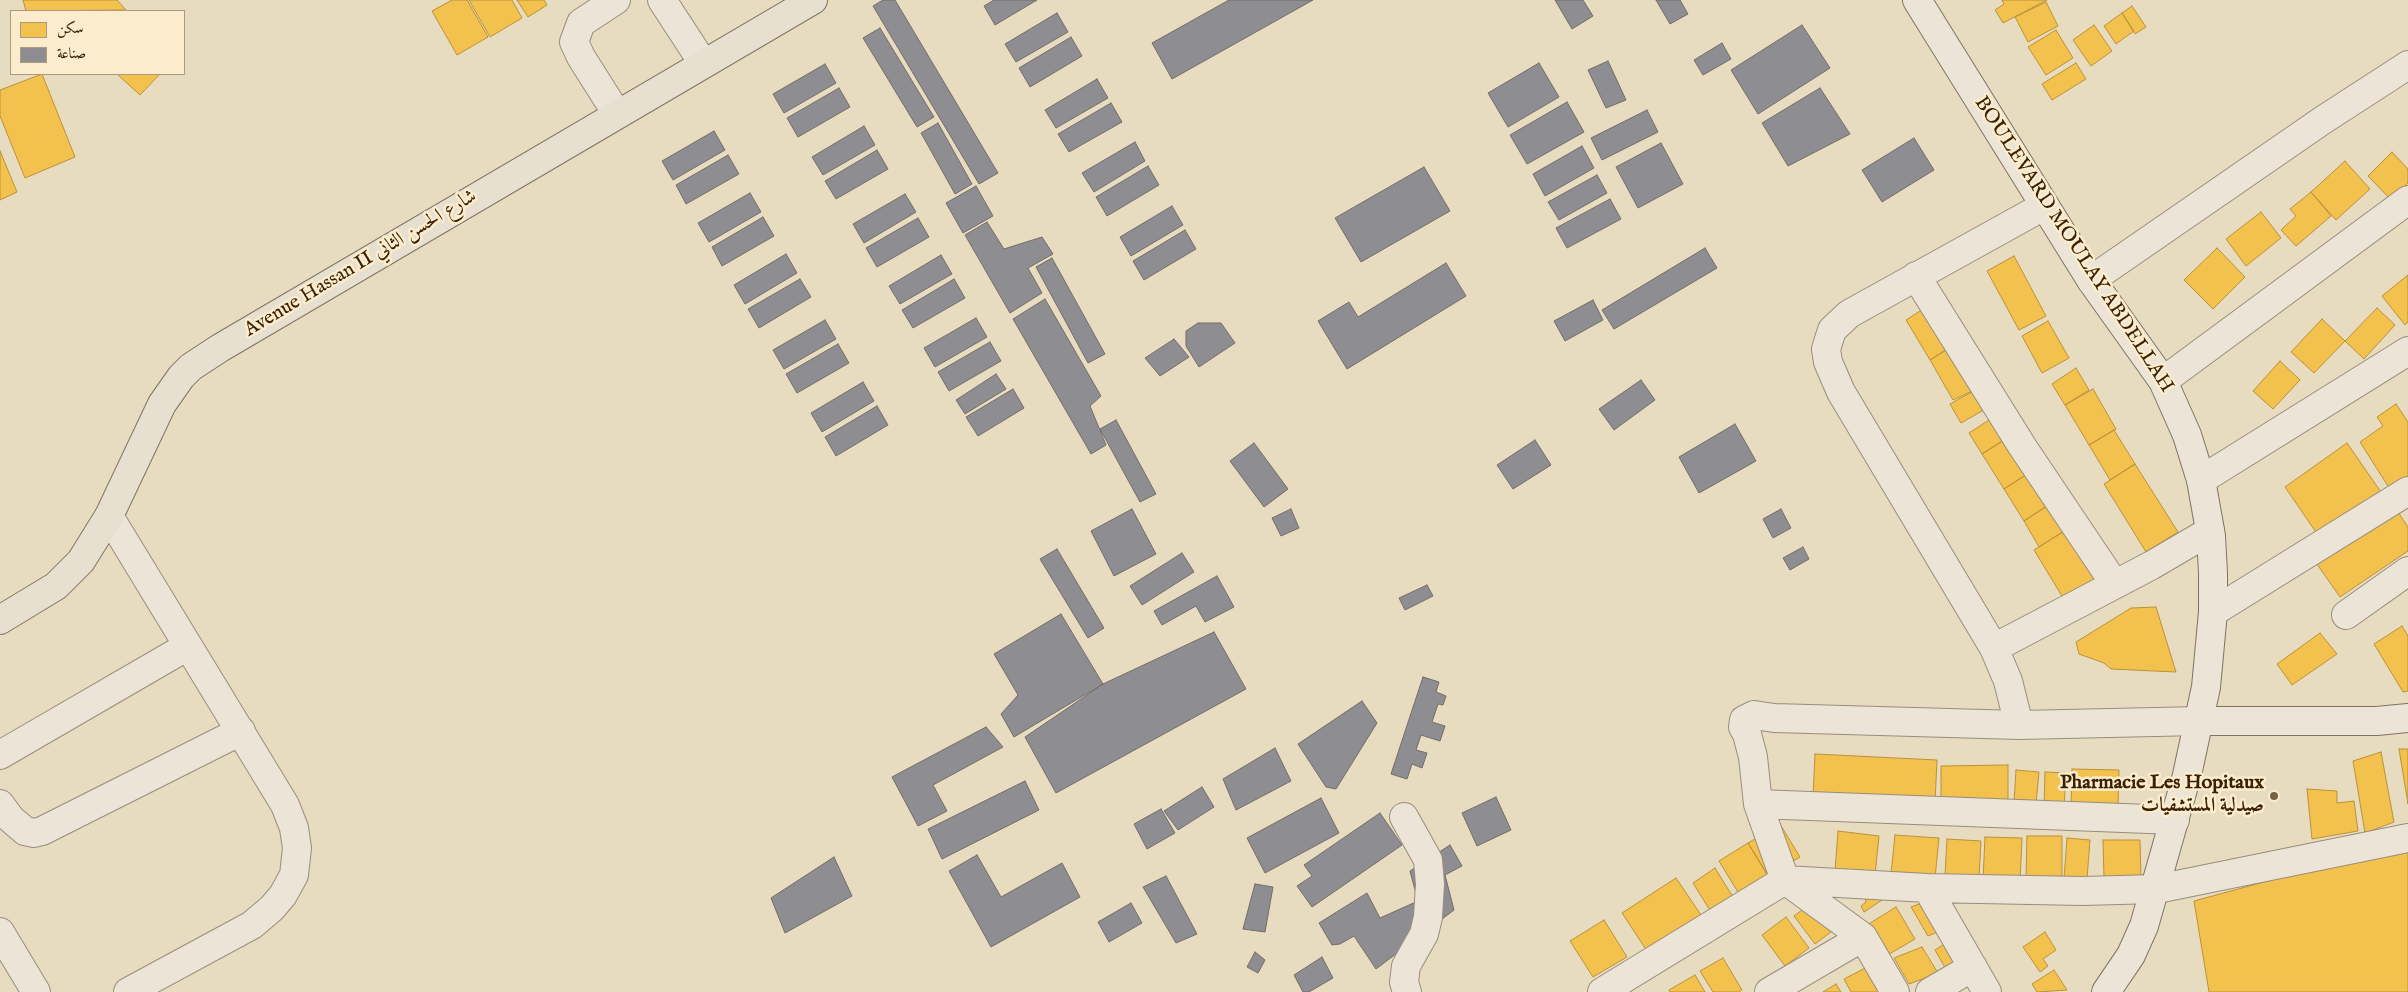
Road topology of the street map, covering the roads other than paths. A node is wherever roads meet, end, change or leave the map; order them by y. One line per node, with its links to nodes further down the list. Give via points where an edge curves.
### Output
1 (616, 0): 7 (street, via 581,22 574,42 580,57)
2 (662, 0): 5 (street)
3 (813, 0): 5 (main road, Avenue Hassan II شارع الحسن الثاني)
4 (1917, 0): 9 (street, BOULEVARD MOULAY ABDELLAH)
5 (703, 64): 7 (main road, Avenue Hassan II شارع الحسن الثاني)
6 (2408, 65): 11 (street)
7 (617, 114): 16 (main road, Avenue Hassan II شارع الحسن الثاني, via 191,367 162,404)
8 (2408, 200): 13 (street)
9 (2044, 206): 10 (street); 11 (street, BOULEVARD MOULAY ABDELLAH)
10 (1916, 276): 19 (street, via 2022,446); 24 (street, via 1840,321 1828,339 1828,362 1841,392)
11 (2091, 280): 13 (street, BOULEVARD MOULAY ABDELLAH)
12 (2408, 351): 14 (street)
13 (2163, 380): 14 (street, BOULEVARD MOULAY ABDELLAH, via 2187,435)
14 (2201, 480): 17 (street, BOULEVARD MOULAY ABDELLAH)
15 (2408, 491): 20 (street)
16 (109, 516): 22 (main road, Avenue Hassan II شارع الحسن الثاني, via 71,572 56,586); 23 (street)
17 (2210, 531): 19 (street); 20 (street, BOULEVARD MOULAY ABDELLAH)
18 (2408, 571): 21 (street)
19 (2114, 583): 24 (street)
20 (2213, 612): 26 (street, BOULEVARD MOULAY ABDELLAH)
21 (2346, 615)
22 (0, 620)
23 (188, 646): 28 (street); 29 (street)
24 (1994, 648): 27 (street, via 2008,681)
25 (2408, 718): 26 (street, via 2377,721)
26 (2200, 721): 27 (street); 33 (street, BOULEVARD MOULAY ABDELLAH)
27 (2020, 725): 31 (street, via 1754,715 1744,720 1743,726 1751,746)
28 (241, 731): 30 (street, via 42,831 25,831); 42 (street, via 286,806 297,848 294,875 283,896 252,925)
29 (0, 755)
30 (0, 804)
31 (1758, 804): 33 (street); 35 (street)
32 (1404, 817): 43 (street, via 1428,860 1430,884 1424,934 1406,966 1404,982)
33 (2175, 820): 37 (street, BOULEVARD MOULAY ABDELLAH)
34 (2408, 838): 37 (street)
35 (1785, 880): 36 (street); 39 (street); 44 (street)
36 (1927, 888): 37 (street, via 2082,891); 40 (street)
37 (2157, 888): 49 (street, BOULEVARD MOULAY ABDELLAH, via 2131,955)
38 (0, 932): 41 (street)
39 (1863, 937): 45 (street); 46 (street)
40 (1973, 967): 47 (street); 48 (street)
41 (36, 992)
42 (128, 992)
43 (1407, 992)
44 (1602, 992)
45 (1769, 992)
46 (1895, 992)
47 (1930, 992)
48 (1987, 992)
49 (2106, 992)

